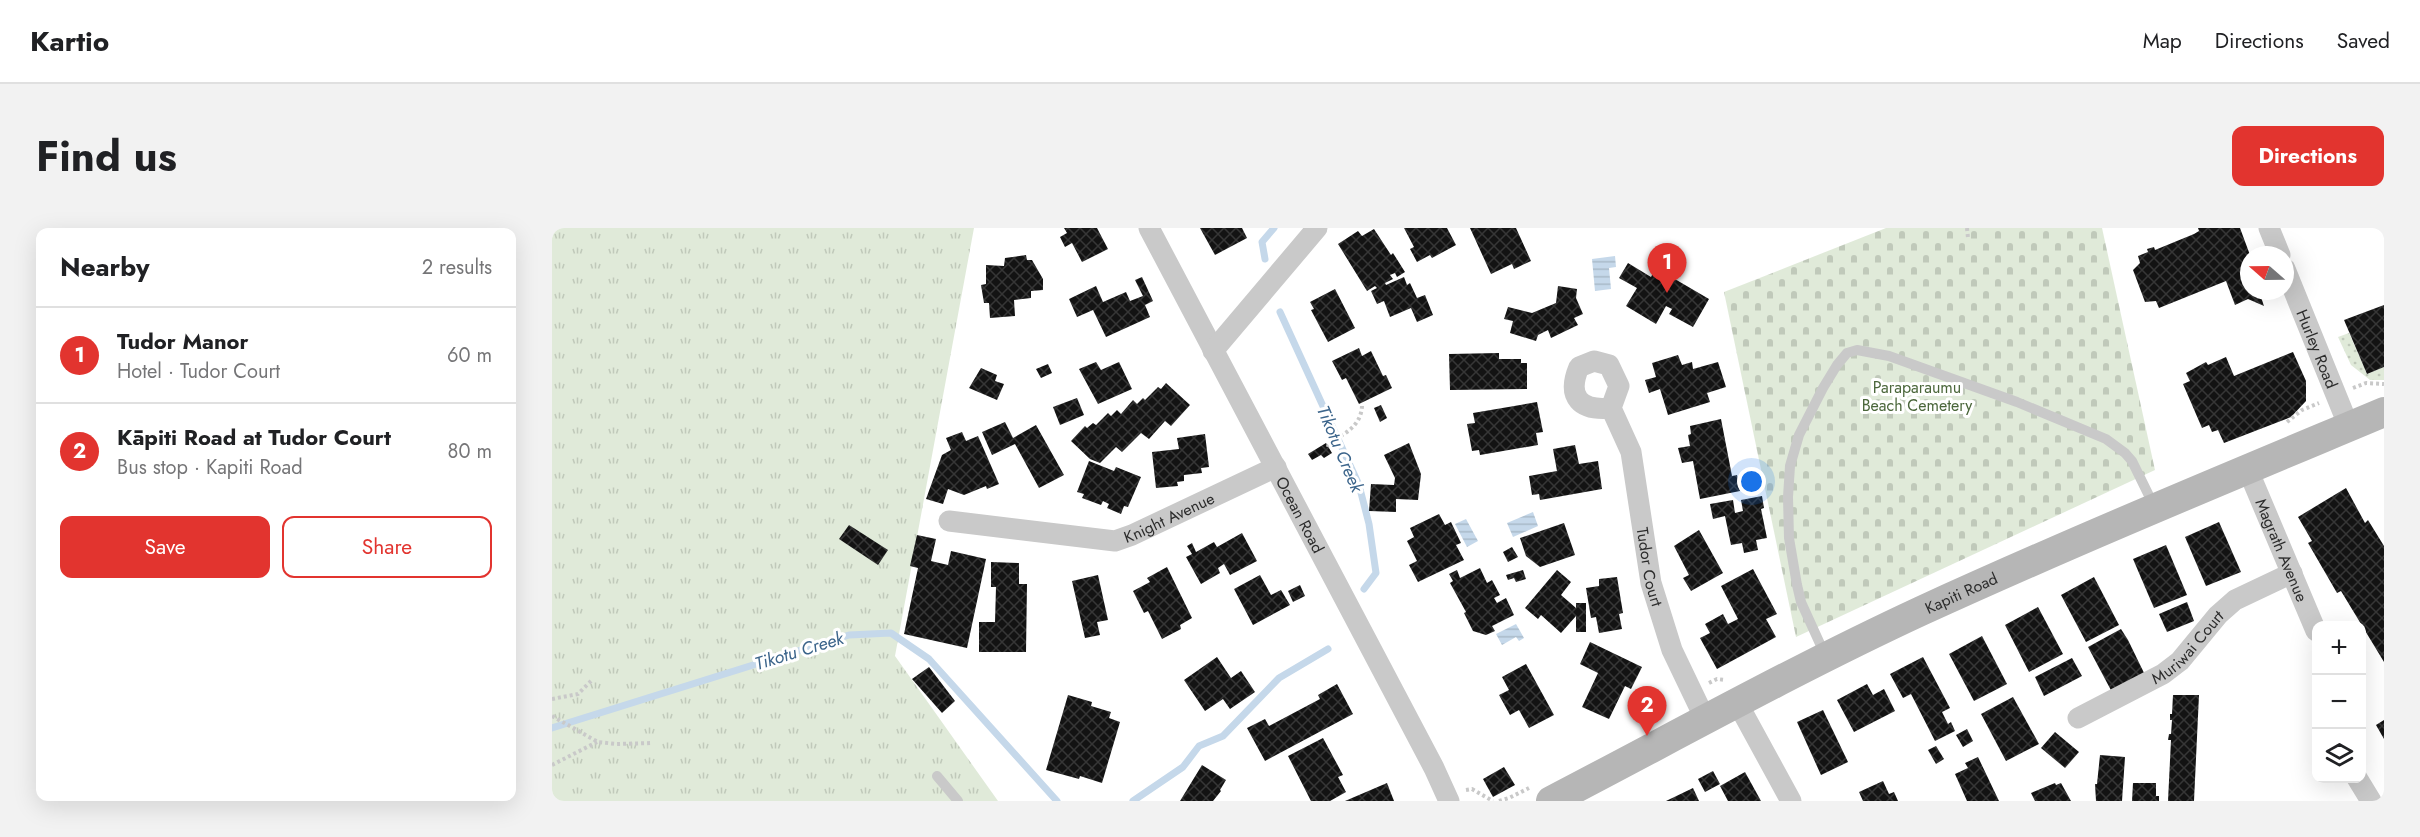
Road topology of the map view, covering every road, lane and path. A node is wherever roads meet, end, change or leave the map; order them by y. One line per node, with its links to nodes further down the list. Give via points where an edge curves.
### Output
1 (1149, 228): 8 (street, Ocean Road)
2 (1317, 228): 8 (street)
3 (1967, 228): 5 (path)
4 (2269, 228): 6 (street)
5 (1968, 238)
6 (2276, 246)
7 (2294, 291): 14 (street, Hurley Road)
8 (1214, 351): 16 (street, Ocean Road)
9 (2384, 384): 10 (path)
10 (2359, 386)
11 (1362, 406): 15 (path, via 1359,420)
12 (1611, 408): 28 (street, Tudor Court, via 1632,452 1651,583 1672,650)
13 (2384, 412): 14 (main road, Kapiti Road)
14 (2349, 427): 17 (main road, Kapiti Road)
15 (1329, 445)
16 (1276, 467): 19 (street, Knight Avenue, via 1115,540); 34 (street, Ocean Road, via 1434,768)
17 (2248, 470): 18 (main road, Kapiti Road); 20 (street, Magrath Avenue)
18 (2155, 508): 22 (main road, Kapiti Road); 22 (lane, via 2132,461 2106,439 1889,356 1857,350 1846,353 1799,435 1789,476 1789,538 1797,585)
19 (949, 521)
20 (2292, 573): 21 (street, Magrath Avenue); 27 (street, Muriwai Court, via 2235,600 2180,661 2163,674)
21 (2312, 621)
22 (1826, 658): 25 (main road, Kapiti Road)
23 (591, 681): 24 (path, via 578,694)
24 (552, 699)
25 (1738, 704): 28 (main road, Kapiti Road); 38 (street)
26 (552, 716): 29 (path)
27 (2078, 718)
28 (1706, 721): 37 (main road, Kapiti Road)
29 (598, 742): 30 (path); 31 (path)
30 (652, 743)
31 (552, 765)
32 (937, 776): 35 (lane)
33 (2360, 783): 39 (street)
34 (1457, 795): 36 (path, via 1472,789)
35 (958, 801)
36 (1493, 801)
37 (1551, 801)
38 (1791, 801)
39 (2371, 801)

